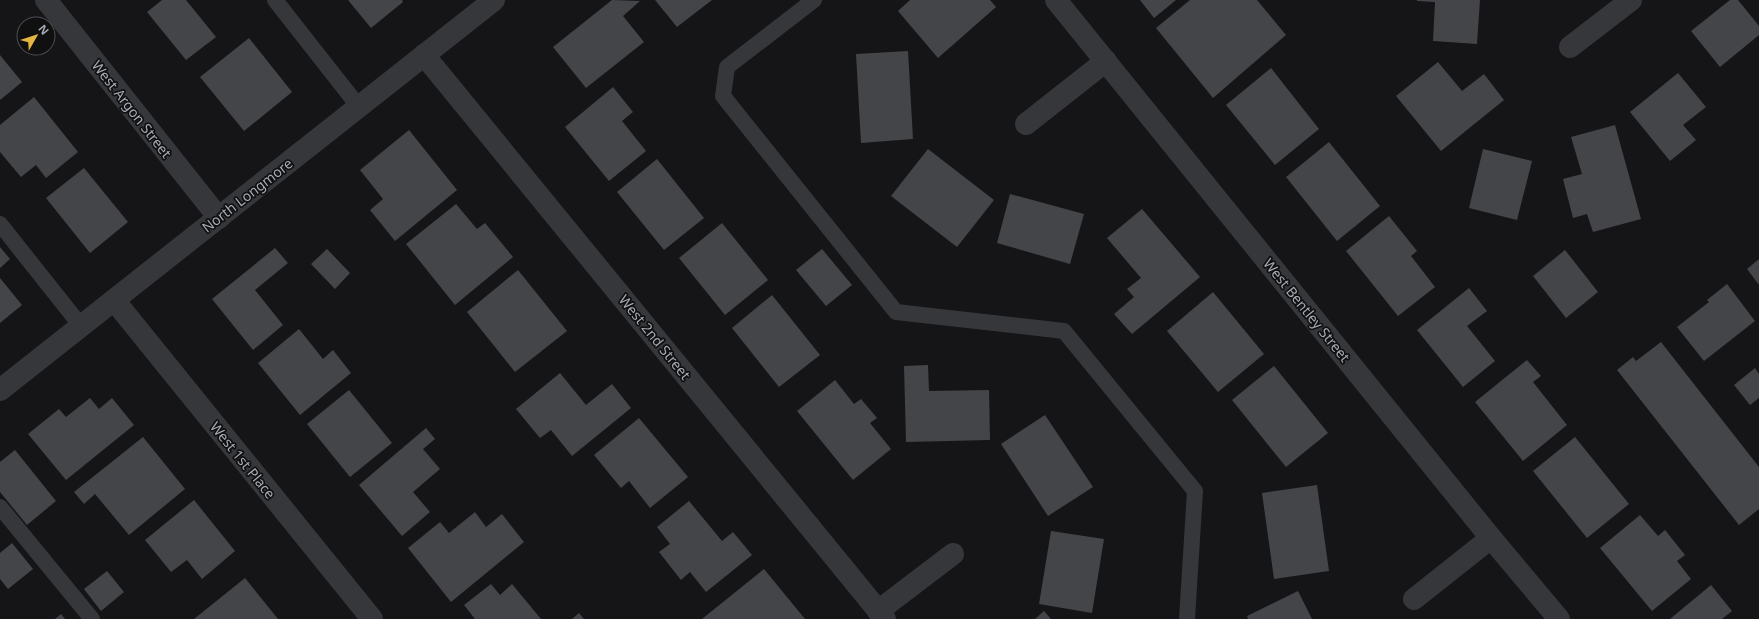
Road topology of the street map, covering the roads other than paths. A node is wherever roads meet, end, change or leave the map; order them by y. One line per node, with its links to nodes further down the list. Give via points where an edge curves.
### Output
1 (46, 0): 12 (street, West Argon Street)
2 (275, 0): 10 (lane)
3 (814, 0): 24 (lane, via 727,67 723,96 896,312 1064,331 1195,491)
4 (1056, 0): 9 (street, West Bentley Street)
5 (1631, 0): 7 (street)
6 (491, 1): 8 (street, North Longmore)
7 (1570, 47)
8 (424, 55): 10 (street, North Longmore); 21 (street, West 2nd Street)
9 (1106, 61): 11 (street); 18 (street, West Bentley Street)
10 (359, 107): 12 (street, North Longmore)
11 (1026, 124)
12 (219, 218): 14 (street, North Longmore)
13 (0, 224): 15 (lane)
14 (114, 300): 15 (street, North Longmore); 23 (street, West 1st Place)
15 (80, 326): 16 (street, North Longmore)
16 (0, 390)
17 (0, 507): 22 (lane)
18 (1492, 538): 20 (street); 25 (street, West Bentley Street)
19 (953, 554): 21 (street)
20 (1414, 599)
21 (882, 615)
22 (92, 619)
23 (372, 619)
24 (1187, 619)
25 (1559, 619)

